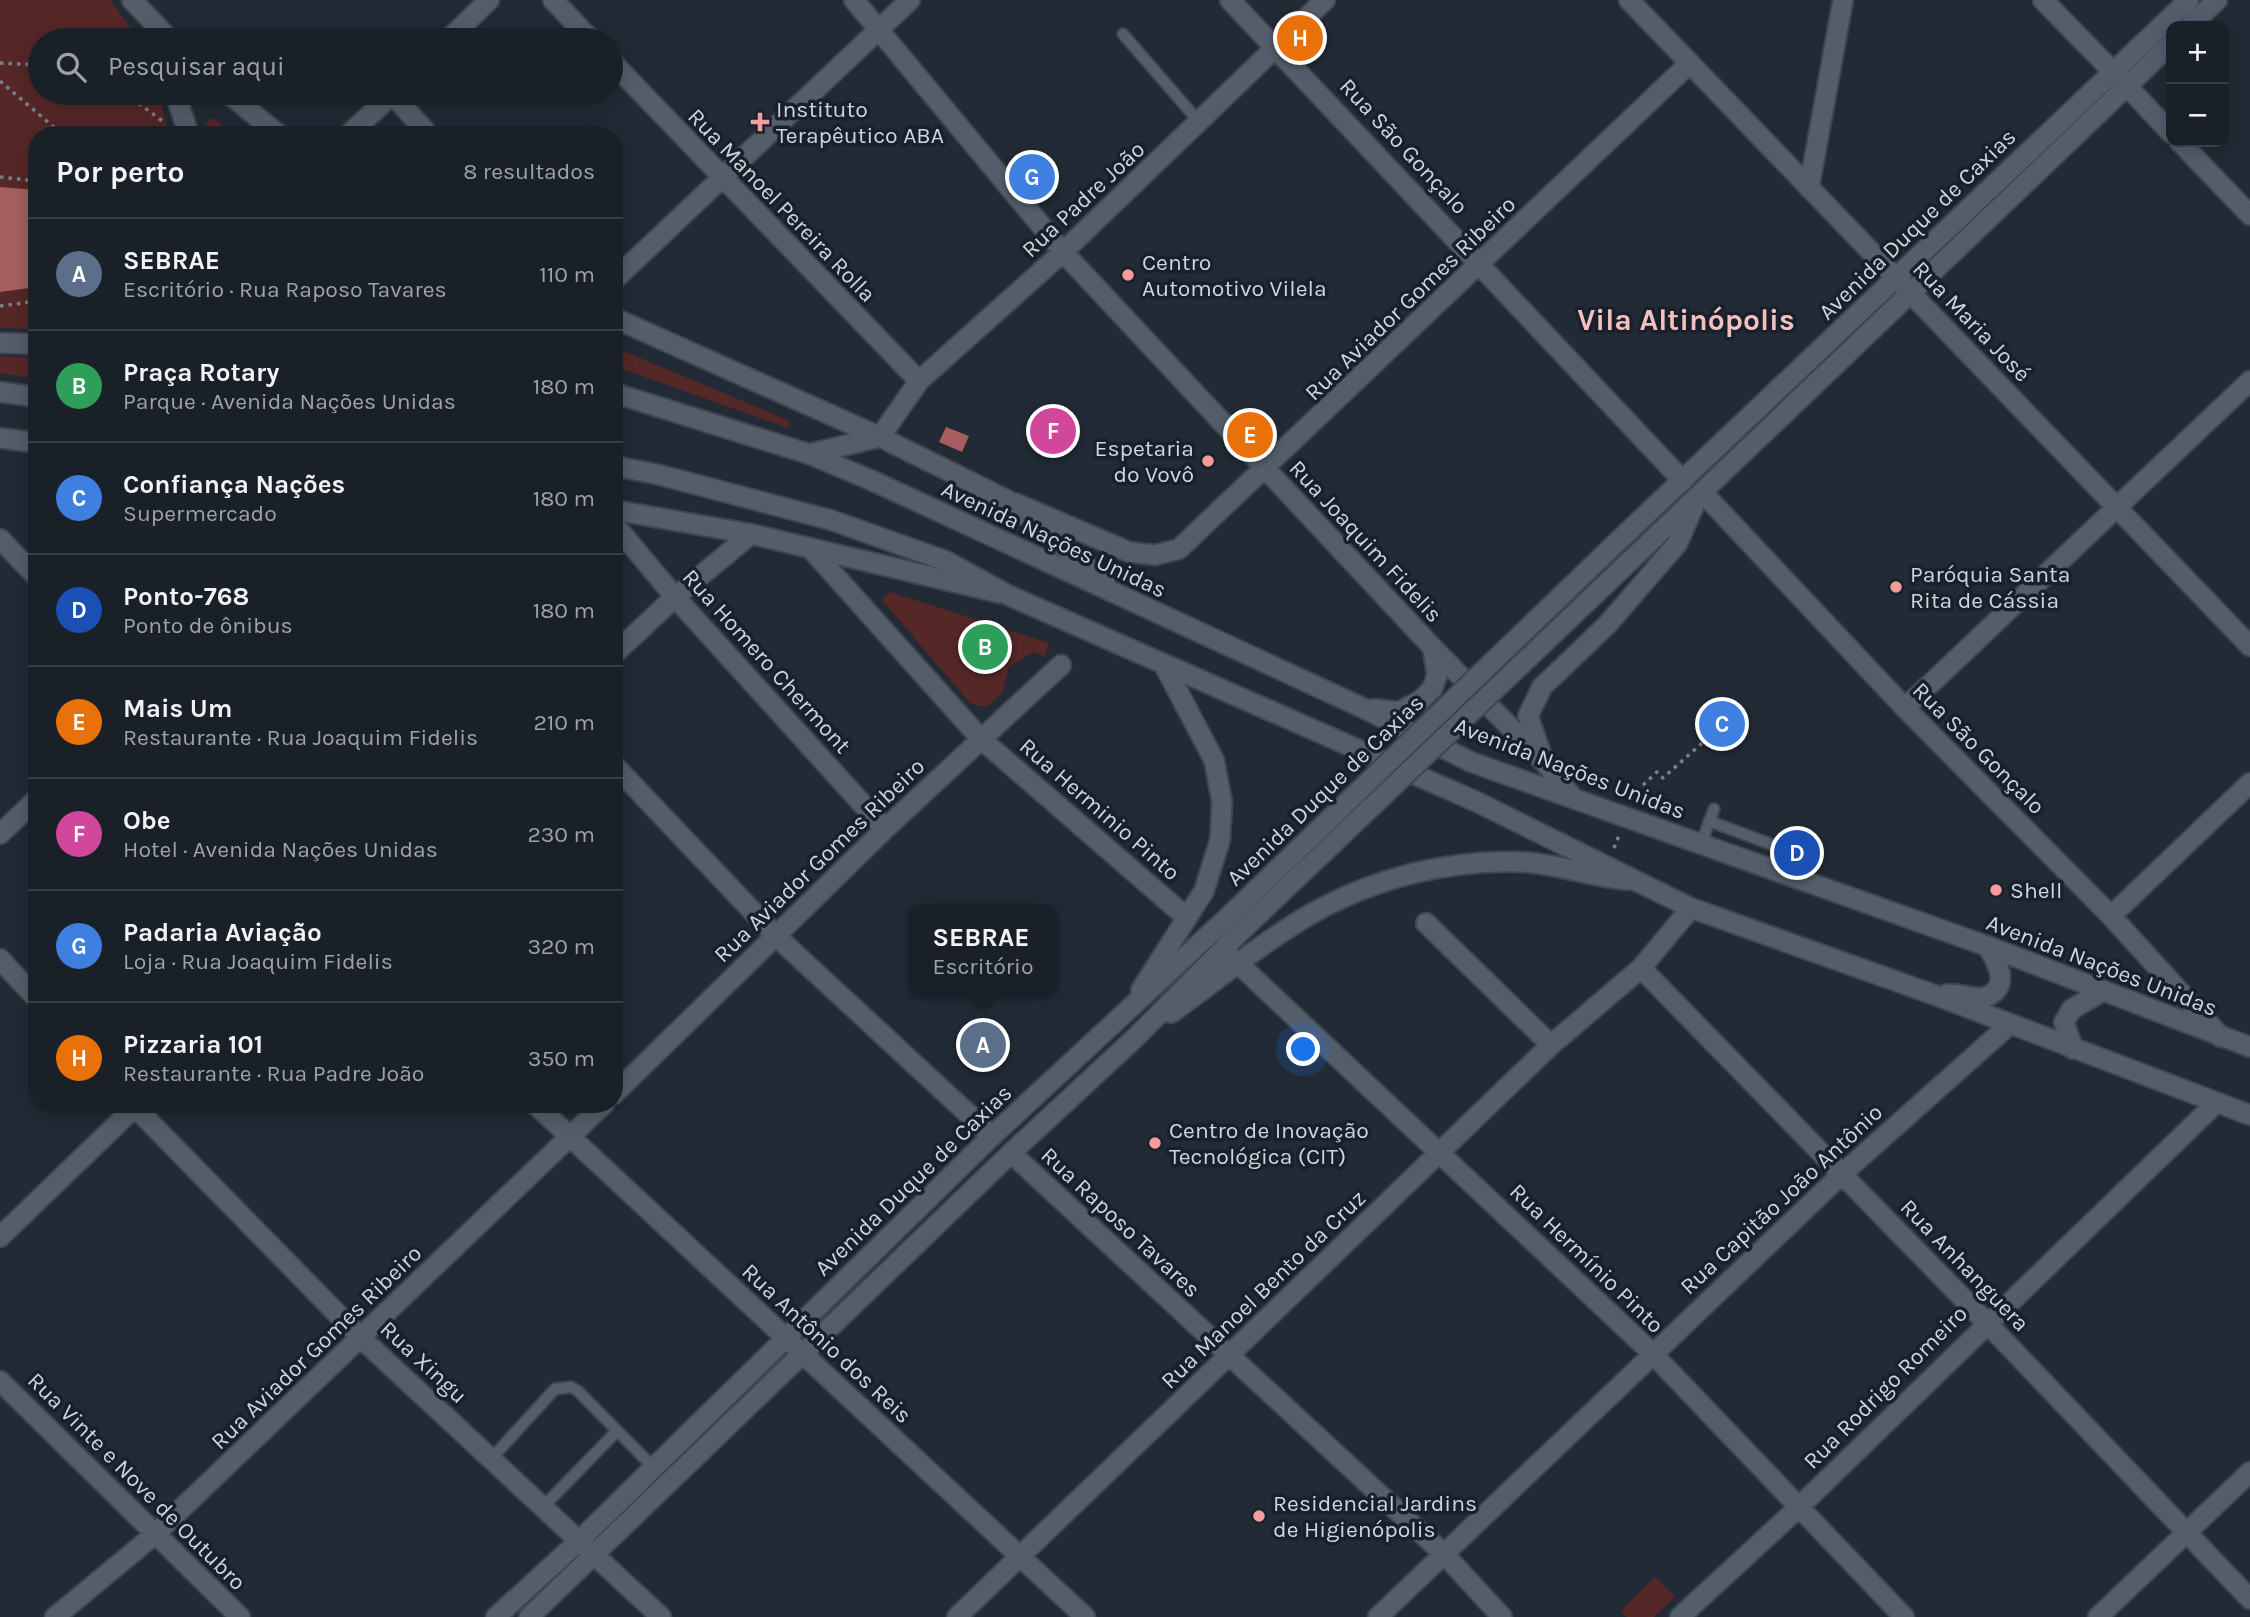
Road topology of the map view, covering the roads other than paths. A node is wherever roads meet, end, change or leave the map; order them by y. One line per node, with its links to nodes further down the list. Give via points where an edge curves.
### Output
1 (132, 0): 14 (street)
2 (489, 0): 15 (street)
3 (553, 0): 16 (street)
4 (854, 0): 17 (street, Rua Joaquim Fidelis)
5 (910, 0): 17 (street)
6 (1230, 0): 19 (street, Rua São Gonçalo)
7 (1325, 0): 19 (street, Rua Padre João)
8 (1629, 0): 21 (street, Rua Maria José)
9 (1843, 0): 37 (street)
10 (2043, 0): 22 (street)
11 (2189, 0): 22 (street, Avenida Duque de Caxias)
12 (2217, 0): 13 (street)
13 (2195, 21)
14 (152, 28)
15 (460, 28)
16 (580, 28)
17 (880, 29): 36 (street); 39 (street, Rua Joaquim Fidelis)
18 (1124, 34): 29 (lane)
19 (1277, 47): 29 (street, Rua Padre João); 40 (street, Rua São Gonçalo)
20 (2166, 49): 24 (street, Avenida Duque de Caxias)
21 (1690, 63): 37 (street, Rua Maria José); 40 (street, Rua Aviador Gomes Ribeiro)
22 (2113, 72): 24 (street); 42 (street, Avenida Duque de Caxias)
23 (623, 74): 36 (street, Rua Manoel Pereira Rolla)
24 (2127, 86): 34 (street); 43 (street, Avenida Duque de Caxias)
25 (179, 105): 30 (street)
26 (243, 105): 31 (street)
27 (381, 105): 32 (street)
28 (403, 105): 33 (street)
29 (1200, 123): 39 (street, Rua Padre João)
30 (186, 126)
31 (268, 126)
32 (358, 126)
33 (421, 126)
34 (2166, 128)
35 (2185, 147): 38 (street)
36 (720, 178): 41 (street); 48 (street, Rua Manoel Pereira Rolla)
37 (1809, 188): 42 (street, Rua Maria José)
38 (2250, 215)
39 (1063, 253): 48 (street, Rua Padre João); 57 (street, Rua Joaquim Fidelis)
40 (1482, 264): 57 (street, Rua Aviador Gomes Ribeiro); 58 (street, Rua São Gonçalo)
41 (623, 271)
42 (1896, 277): 43 (street, Rua Maria José); 58 (street, Avenida Duque de Caxias)
43 (1912, 294): 59 (street, Avenida Duque de Caxias); 61 (street, Rua Maria José)
44 (623, 322): 52 (street, Avenida Nações Unidas)
45 (0, 343): 46 (street)
46 (28, 344)
47 (2250, 381): 61 (street)
48 (919, 382): 52 (street, Rua Padre João)
49 (0, 393): 50 (street)
50 (28, 396)
51 (623, 396): 55 (street, Avenida Nações Unidas)
52 (880, 437): 55 (street); 60 (street, Avenida Nações Unidas)
53 (1, 440): 54 (street)
54 (28, 442)
55 (809, 453): 71 (street, Avenida Nações Unidas)
56 (623, 468): 69 (street, via 831,520 946,561)
57 (1266, 469): 67 (street, Rua Aviador Gomes Ribeiro, via 1179,550); 74 (street, Rua Joaquim Fidelis)
58 (1683, 481): 96 (street, Avenida Duque de Caxias, bridge)
59 (1700, 496): 78 (street, Rua São Gonçalo); 80 (street, via 1677,544 1607,625 1542,687 1528,716); 96 (street, Avenida Duque de Caxias, bridge)
60 (1007, 500): 67 (street, Avenida Nações Unidas, via 1129,552); 71 (street)
61 (2117, 509): 73 (street, Rua Maria José); 78 (street)
62 (623, 512): 63 (street)
63 (751, 534): 66 (street); 70 (street)
64 (623, 535): 70 (street, Rua Homero Chermont)
65 (0, 539): 68 (street)
66 (812, 550): 69 (street); 79 (street, Rua Herminio Pinto)
67 (1155, 555)
68 (28, 568)
69 (1010, 596): 76 (street)
70 (676, 597): 72 (street); 87 (street, Rua Homero Chermont)
71 (1125, 599): 77 (street, Avenida Nações Unidas)
72 (623, 646)
73 (2250, 646)
74 (1433, 648): 77 (street, via 1437,676 1420,702 1399,712); 80 (street, Rua Joaquim Fidelis)
75 (1061, 665): 79 (street, Rua Aviador Gomes Ribeiro)
76 (1164, 665): 91 (street, via 1477,802); 94 (street, via 1214,760 1222,802 1220,840 1204,891)
77 (1363, 708): 83 (street, Avenida Nações Unidas, via 1471,762)
78 (1905, 708): 93 (street, Rua São Gonçalo)
79 (981, 739): 87 (street, Rua Aviador Gomes Ribeiro); 94 (street, Rua Herminio Pinto)
80 (1544, 762): 83 (street, Rua Joaquim Fidelis)
81 (623, 775): 97 (street)
82 (2250, 783): 93 (street)
83 (1576, 801): 89 (street, Avenida Nações Unidas)
84 (28, 808): 88 (street)
85 (1714, 809): 86 (lane)
86 (1709, 821): 89 (lane); 90 (lane)
87 (885, 829): 97 (street, Rua Aviador Gomes Ribeiro)
88 (0, 834)
89 (1701, 844): 98 (street, Avenida Nações Unidas)
90 (1805, 857)
91 (1636, 880): 92 (street); 101 (street, via 1522,862 1467,864 1415,873 1362,890 1311,914)
92 (1691, 908): 102 (street, Rua Manoel Bento da Cruz); 105 (street)
93 (2111, 916): 109 (street, Rua São Gonçalo)
94 (1186, 917): 106 (street)
95 (1426, 923): 110 (street)
96 (1232, 926): 99 (street, Avenida Duque de Caxias); 106 (street, Avenida Duque de Caxias)
97 (775, 936): 113 (street, Rua Aviador Gomes Ribeiro); 120 (street)
98 (1987, 946): 104 (street, Avenida Nações Unidas); 105 (street, via 1998,962 2001,977 1996,990 1983,998)
99 (1222, 948): 101 (street, Rua Hermínio Pinto); 108 (street, Avenida Duque de Caxias)
100 (0, 959): 103 (street)
101 (1240, 965): 108 (street); 122 (street, Rua Hermínio Pinto)
102 (1641, 968): 110 (street, Rua Manoel Bento da Cruz); 124 (street, Rua Anhanguera)
103 (28, 989)
104 (2103, 991): 109 (street, Avenida Nações Unidas); 112 (street, via 2072,1009 2064,1022)
105 (1932, 994): 107 (street)
106 (1128, 1011): 120 (street, Avenida Duque de Caxias)
107 (2009, 1025): 112 (street); 124 (street, Rua Capitão João Antônio)
108 (1136, 1037): 123 (street, Avenida Duque de Caxias)
109 (2221, 1037): 111 (street, Avenida Nações Unidas)
110 (1551, 1045): 122 (street, Rua Manoel Bento da Cruz)
111 (2250, 1047)
112 (2073, 1049): 114 (street)
113 (623, 1085)
114 (2214, 1104): 119 (street); 126 (street, Rua Rodrigo Romeiro)
115 (127, 1113): 125 (street)
116 (143, 1113): 128 (street, Rua Xingu)
117 (544, 1113): 121 (street, Rua Antônio dos Reis)
118 (595, 1113): 121 (street, Rua Aviador Gomes Ribeiro)
119 (2250, 1115)
120 (992, 1136): 127 (street, Avenida Duque de Caxias)
121 (569, 1139): 127 (street, Rua Antônio dos Reis); 128 (street, Rua Aviador Gomes Ribeiro)
122 (1441, 1152): 130 (street, Rua Hermínio Pinto); 131 (street, Rua Manoel Bento da Cruz)
123 (1011, 1153): 129 (street, Avenida Duque de Caxias); 131 (street, Rua Raposo Tavares)
124 (1842, 1174): 126 (street, Rua Anhanguera); 130 (street, Rua Capitão João Antônio)
125 (0, 1237)
126 (1986, 1322): 138 (street, Rua Rodrigo Romeiro); 139 (street, Rua Anhanguera)
127 (785, 1337): 129 (street, Rua Antônio dos Reis); 135 (street, Avenida Duque de Caxias)
128 (361, 1338): 134 (street, Rua Xingu); 140 (street, Rua Aviador Gomes Ribeiro)
129 (801, 1353): 143 (street, Avenida Duque de Caxias); 144 (street, Rua Antônio dos Reis)
130 (1652, 1353): 138 (street, Rua Hermínio Pinto); 142 (street, Rua Capitão João Antônio)
131 (1229, 1355): 142 (street, Rua Raposo Tavares); 144 (street, Rua Manoel Bento da Cruz)
132 (0, 1381): 140 (street, Rua Vinte e Nove de Outubro)
133 (616, 1432): 134 (lane, via 579,1391 565,1386 555,1389); 135 (lane); 137 (lane)
134 (491, 1459): 137 (street, Rua Xingu)
135 (653, 1467): 141 (street, Avenida Duque de Caxias)
136 (2250, 1472): 139 (street)
137 (543, 1507): 141 (street, Rua Xingu)
138 (1798, 1508): 155 (street, Rua Rodrigo Romeiro); 156 (street, Rua Hermínio Pinto)
139 (2186, 1533): 145 (street, Rua Anhanguera); 157 (street)
140 (154, 1535): 146 (street, Rua Aviador Gomes Ribeiro); 147 (street, Rua Vinte e Nove de Outubro)
141 (579, 1541): 143 (street, Rua Xingu); 148 (street, Avenida Duque de Caxias)
142 (1444, 1554): 153 (street, Rua Capitão João Antônio); 154 (street, Rua Raposo Tavares)
143 (595, 1556): 149 (street, Avenida Duque de Caxias); 150 (street, Rua Xingu)
144 (1021, 1556): 151 (street, Rua Manoel Bento da Cruz); 152 (street, Rua Antônio dos Reis)
145 (2250, 1599)
146 (55, 1617)
147 (240, 1617)
148 (496, 1617)
149 (529, 1617)
150 (661, 1617)
151 (957, 1617)
152 (1085, 1617)
153 (1378, 1617)
154 (1502, 1617)
155 (1680, 1617)
156 (1904, 1617)
157 (2098, 1617)

